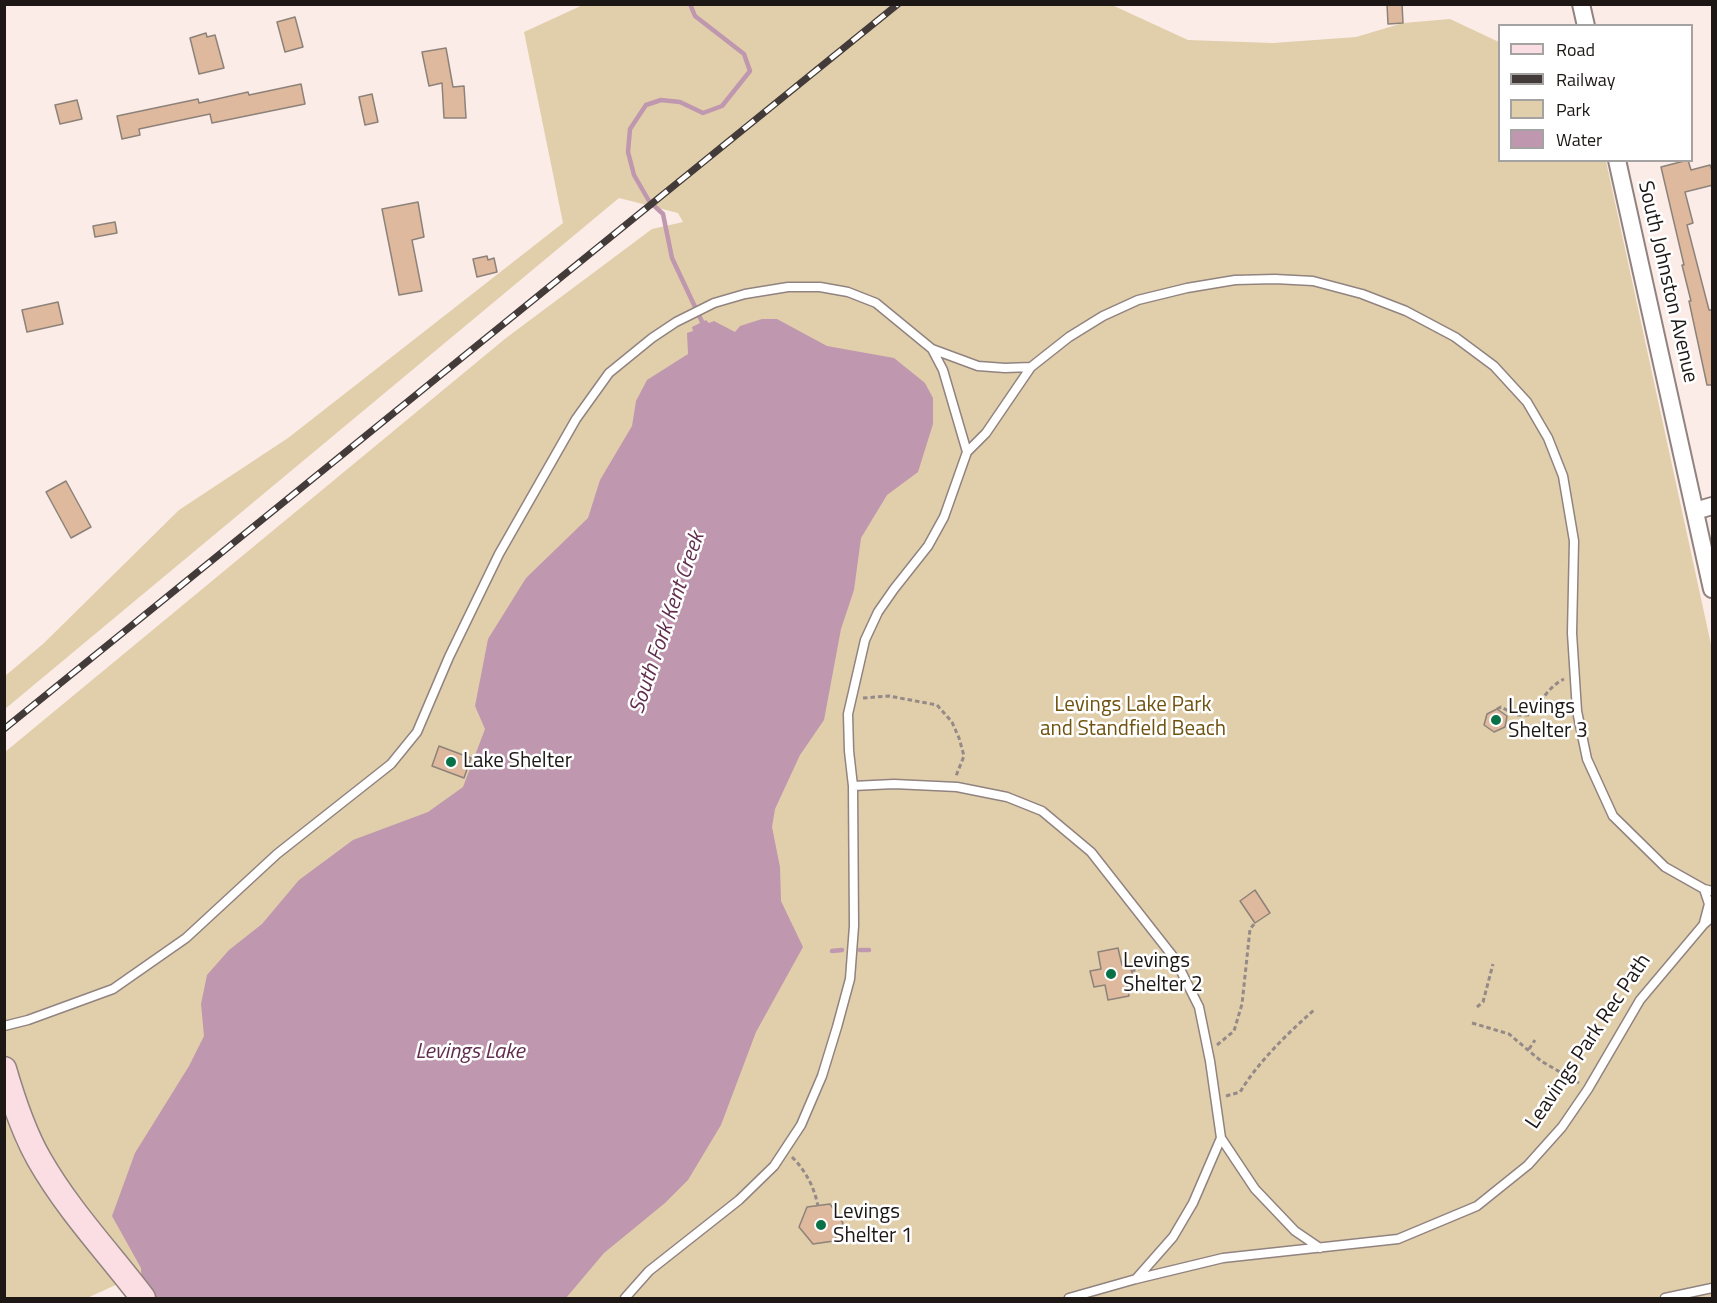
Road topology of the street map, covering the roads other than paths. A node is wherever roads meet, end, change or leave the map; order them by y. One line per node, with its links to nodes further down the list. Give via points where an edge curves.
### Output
1 (1581, 4): 2 (street)
2 (1586, 24)
3 (1617, 162): 8 (street, South Johnston Avenue)
4 (932, 349): 5 (lane, via 978,366); 6 (lane, via 943,370); 14 (lane, via 876,303 849,292 820,287 788,287 714,303 652,338 609,373 576,419 500,554 448,657 417,732 391,764 277,854 186,938 113,988)
5 (1030, 368): 6 (lane, via 986,433); 11 (lane, via 1069,337 1138,300 1236,280 1275,279 1313,281 1406,311 1455,338 1494,366 1527,402 1548,438 1563,476 1574,541 1572,633 1577,711 1587,759 1613,816 1665,867)
6 (967, 452): 10 (lane, via 944,518 878,612 865,640 849,714)
7 (1713, 506): 8 (street)
8 (1695, 511): 9 (street, South Johnston Avenue)
9 (1713, 589)
10 (853, 786): 16 (lane, via 957,787 1007,797 1042,811 1091,852 1175,959 1199,1007); 21 (lane, via 854,926 850,979 822,1076 801,1125 774,1166 739,1200 649,1271)
11 (1708, 890): 13 (lane)
12 (1713, 917): 13 (lane)
13 (1704, 924): 17 (lane, via 1640,1000 1588,1089 1562,1127 1528,1165 1477,1206 1398,1239)
14 (4, 1026)
15 (4, 1069): 20 (street, via 15,1108 38,1158 70,1207)
16 (1221, 1138): 17 (lane, via 1255,1190 1295,1231); 18 (lane, via 1178,1229)
17 (1321, 1248): 18 (lane, via 1223,1258)
18 (1136, 1279): 22 (lane)
19 (1713, 1288): 23 (lane)
20 (139, 1293)
21 (625, 1299)
22 (1069, 1299)
23 (1665, 1299)

